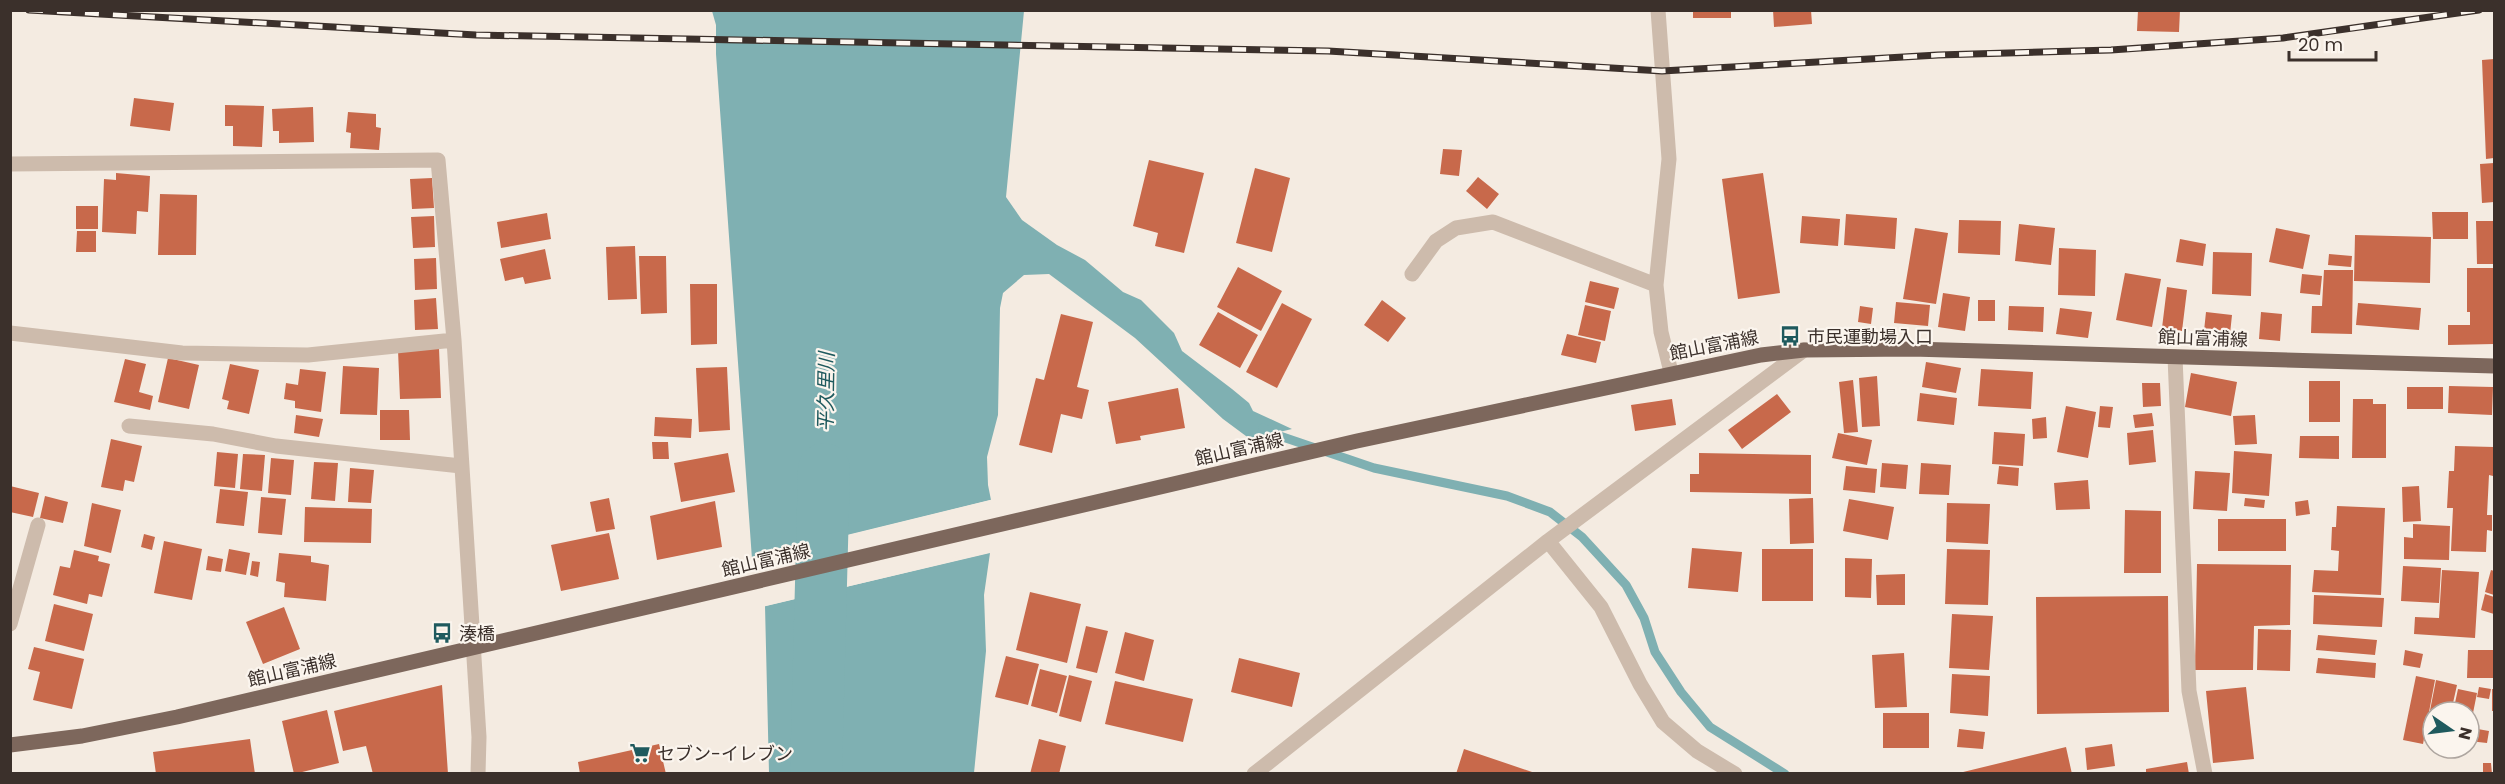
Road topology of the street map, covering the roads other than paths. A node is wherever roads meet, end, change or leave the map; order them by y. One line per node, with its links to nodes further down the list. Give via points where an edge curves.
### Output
1 (1658, 10): 4 (street, via 1669,159)
2 (10, 164): 6 (street, via 438,160)
3 (1412, 274): 4 (street, via 1436,241 1456,228 1493,222)
4 (1656, 285): 10 (street, via 1661,332)
5 (10, 333): 6 (street, via 182,352 308,355)
6 (454, 340): 12 (street)
7 (1804, 350): 8 (main road, 館山富浦線, via 1912,349); 10 (main road, 館山富浦線); 14 (street)
8 (2175, 357): 9 (main road, 館山富浦線); 22 (street, via 2189,691)
9 (2494, 366)
10 (1671, 372): 17 (main road, 館山富浦線, via 1357,441)
11 (129, 426): 12 (street)
12 (461, 466): 17 (street)
13 (38, 525): 15 (street)
14 (1548, 541): 20 (street); 21 (street, via 1601,607 1664,722 1697,751)
15 (14, 602): 16 (street)
16 (10, 624)
17 (472, 649): 18 (main road, 館山富浦線, via 177,717 82,736); 19 (street)
18 (10, 745)
19 (478, 774)
20 (1254, 774)
21 (1735, 774)
22 (2205, 774)

